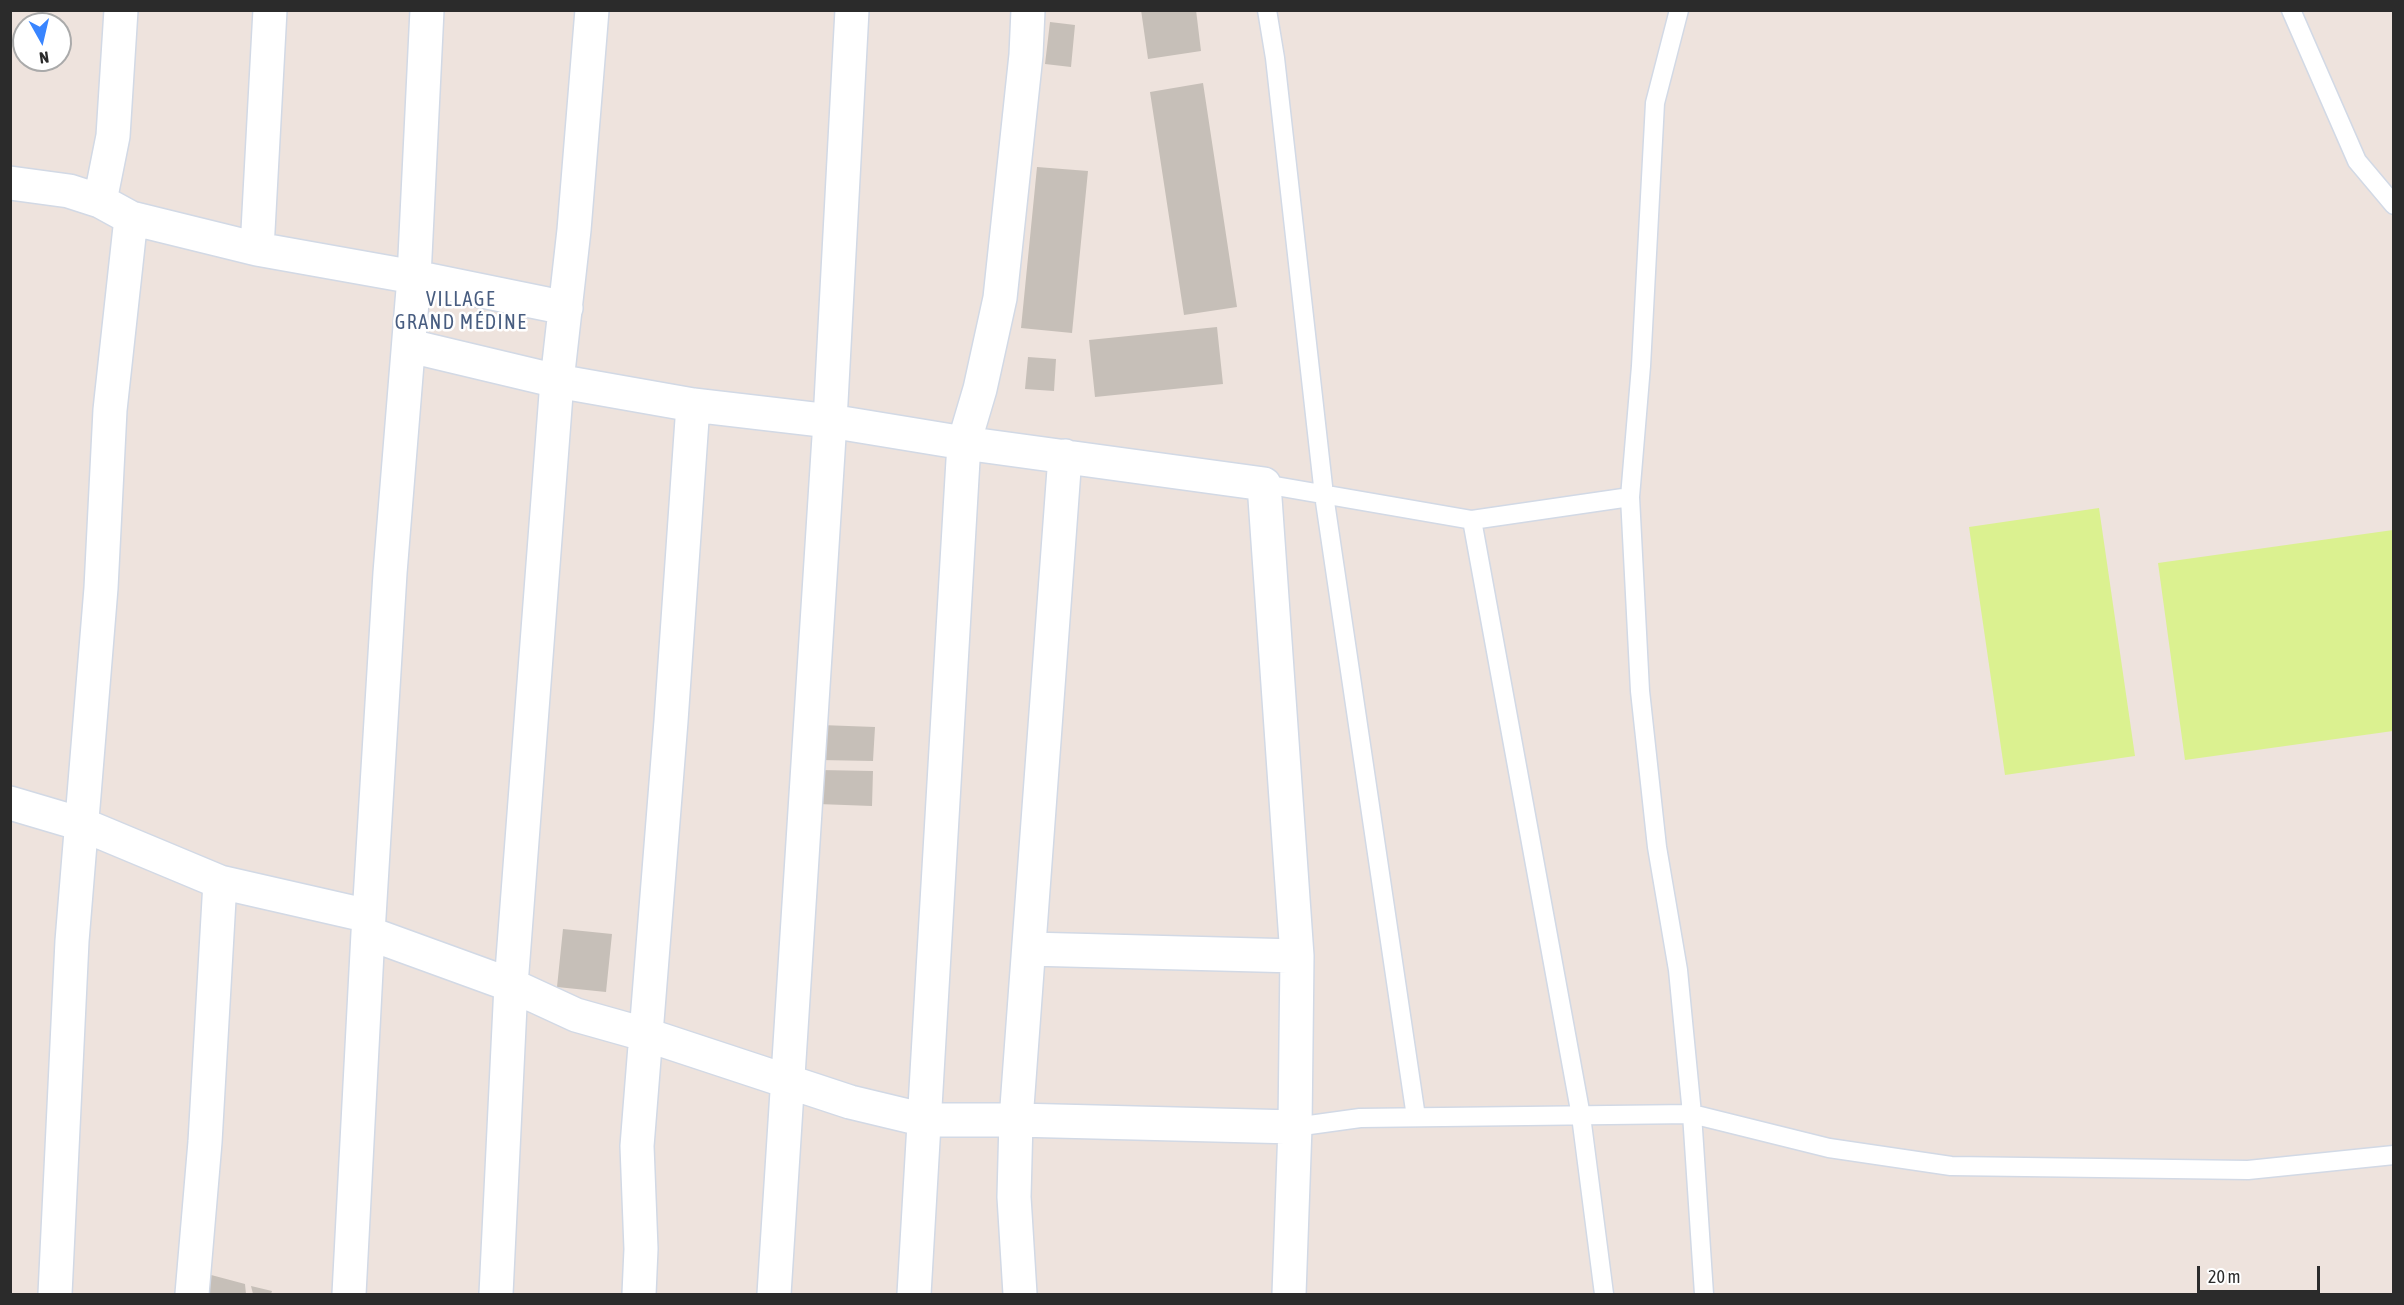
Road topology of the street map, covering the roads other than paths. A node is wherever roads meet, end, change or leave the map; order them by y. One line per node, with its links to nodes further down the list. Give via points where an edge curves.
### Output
1 (121, 10): 11 (street, via 112,135)
2 (270, 10): 14 (street)
3 (427, 10): 15 (street)
4 (592, 10): 16 (street)
5 (852, 10): 20 (street)
6 (1028, 10): 21 (street, via 1000,298)
7 (1267, 10): 24 (lane)
8 (1679, 10): 25 (lane, via 1655,103)
9 (2291, 10): 12 (lane, via 2357,161)
10 (10, 183): 11 (street, via 69,191)
11 (100, 201): 13 (street)
12 (2394, 205)
13 (131, 218): 14 (street); 28 (street, via 110,410 101,588)
14 (257, 249): 15 (street)
15 (414, 278): 16 (street); 17 (street)
16 (566, 308): 18 (street)
17 (410, 346): 18 (street); 30 (street, via 390,573)
18 (557, 381): 19 (street); 33 (street)
19 (693, 405): 20 (street); 34 (street)
20 (830, 421): 21 (street); 35 (street)
21 (964, 443): 22 (street); 39 (street)
22 (1065, 456): 23 (street); 31 (street)
23 (1263, 484): 24 (lane); 32 (street)
24 (1324, 495): 26 (lane); 38 (lane)
25 (1630, 497): 26 (lane); 36 (lane, via 1640,691 1657,847 1678,970)
26 (1472, 520): 37 (lane)
27 (10, 803): 28 (street)
28 (81, 824): 29 (street); 43 (street)
29 (220, 882): 30 (street); 44 (street)
30 (368, 925): 33 (street); 45 (street)
31 (1029, 949): 32 (street); 40 (street)
32 (1297, 956): 41 (street)
33 (511, 985): 34 (street, via 576,1015); 46 (street)
34 (647, 1035): 35 (street); 47 (street, via 637,1146)
35 (786, 1080): 39 (street, via 850,1102); 48 (street)
36 (1692, 1114): 37 (lane); 42 (lane, via 1829,1148 1951,1166 2248,1170); 53 (lane)
37 (1581, 1116): 38 (lane); 52 (lane)
38 (1416, 1117): 41 (lane, via 1360,1118)
39 (925, 1120): 40 (street); 49 (street)
40 (1016, 1120): 41 (street); 50 (street, via 1014,1197)
41 (1295, 1127): 51 (street)
42 (2394, 1155)
43 (55, 1294)
44 (192, 1294)
45 (349, 1294)
46 (496, 1294)
47 (639, 1294)
48 (774, 1294)
49 (914, 1294)
50 (1020, 1294)
51 (1289, 1294)
52 (1604, 1294)
53 (1704, 1294)

